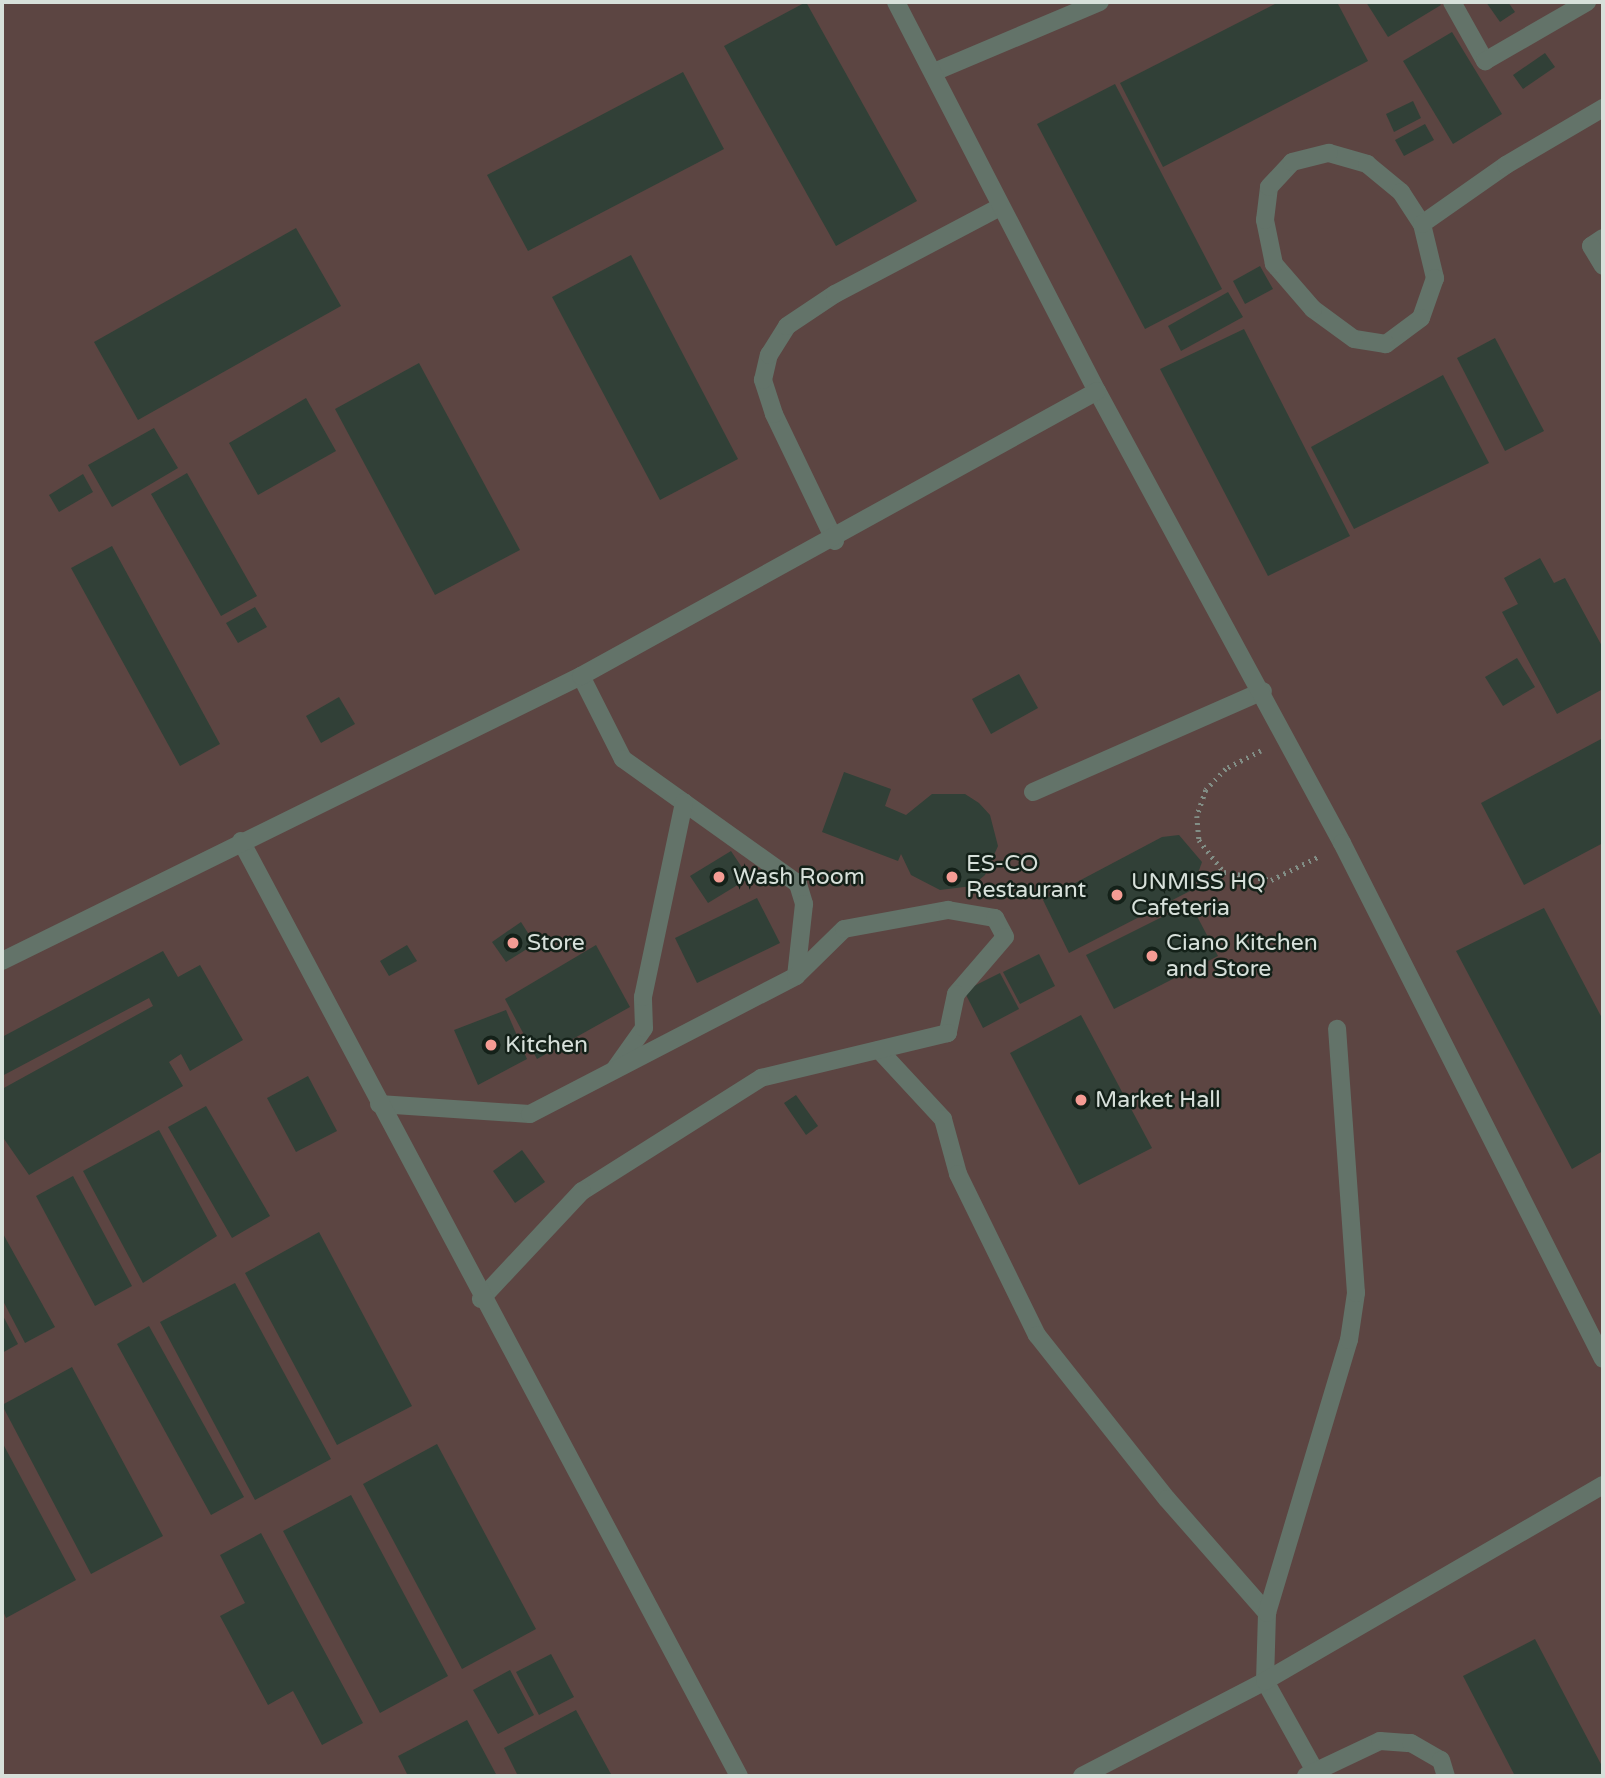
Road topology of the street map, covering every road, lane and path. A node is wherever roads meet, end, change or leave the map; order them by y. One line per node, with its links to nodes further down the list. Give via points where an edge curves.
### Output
1 (895, 2): 5 (street)
2 (1100, 2): 5 (street)
3 (1452, 2): 4 (street, via 1485,61)
4 (1587, 2)
5 (934, 72): 7 (street)
6 (1603, 108): 8 (street, via 1506,165)
7 (1000, 207): 11 (street); 12 (street, via 835,294 787,326 769,355 763,380 774,414)
8 (1422, 224): 8 (street, via 1435,278 1420,318 1386,344 1354,338 1313,309 1274,264 1265,220 1269,187 1292,162 1329,153 1367,164 1401,192)
9 (1603, 238): 10 (street, via 1591,246)
10 (1603, 265)
11 (1097, 391): 12 (street); 14 (street)
12 (835, 541): 13 (street)
13 (581, 676): 17 (street, via 623,759); 18 (street)
14 (1263, 691): 15 (street); 16 (street)
15 (1287, 739): 19 (street); 19 (path, via 1226,769 1206,790 1197,816 1199,840 1224,872 1271,880)
16 (1033, 792)
17 (684, 802): 21 (street, via 798,884 804,904); 24 (street, via 643,997 644,1028)
18 (241, 841): 20 (street); 25 (street)
19 (1342, 843): 27 (street)
20 (2, 961)
21 (796, 976): 23 (street, via 844,929 948,910 995,918 1005,937 956,994 948,1033); 24 (street)
22 (1337, 1029): 29 (street, via 1356,1293 1349,1340)
23 (879, 1050): 26 (street, via 761,1079 582,1191); 29 (street, via 943,1119 958,1174 1037,1335 1167,1499)
24 (614, 1071): 25 (street, via 530,1114)
25 (379, 1104): 26 (street)
26 (481, 1299): 32 (street)
27 (1603, 1359)
28 (1603, 1485): 30 (street)
29 (1267, 1614): 30 (street)
30 (1265, 1681): 31 (street); 33 (street)
31 (1310, 1774): 34 (street, via 1380,1741 1411,1743 1441,1760)
32 (739, 1776)
33 (1082, 1776)
34 (1446, 1776)

